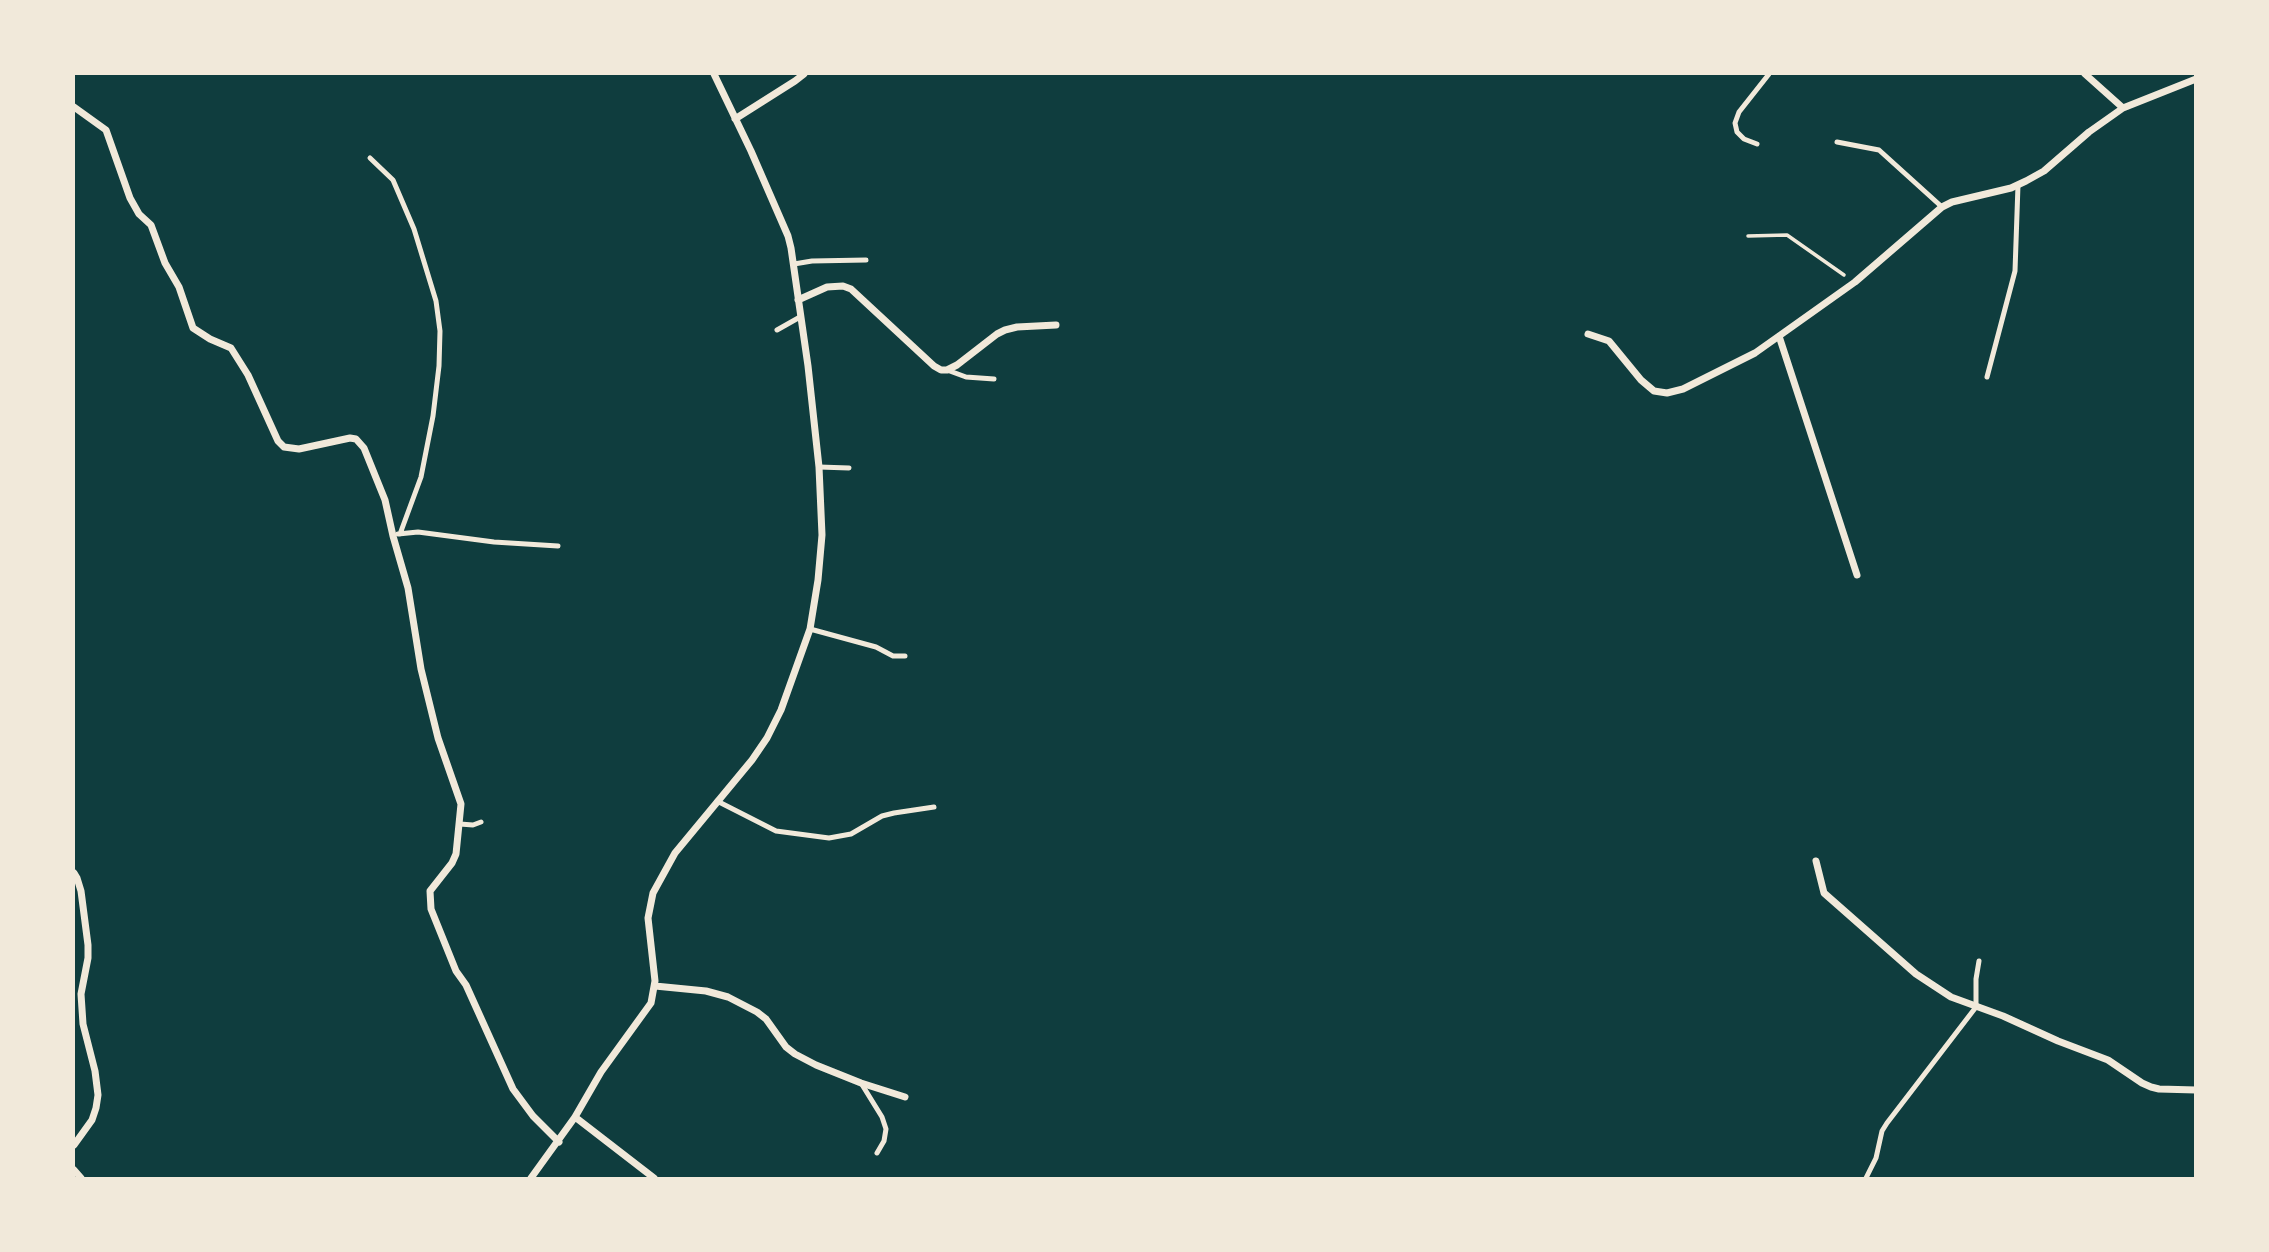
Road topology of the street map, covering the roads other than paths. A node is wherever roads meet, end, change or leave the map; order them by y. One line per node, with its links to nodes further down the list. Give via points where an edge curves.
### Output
1 (714, 74): 8 (street)
2 (804, 74): 8 (street)
3 (1769, 74): 10 (lane, via 1735,123 1744,139)
4 (2085, 74): 7 (street)
5 (2196, 79): 7 (street)
6 (74, 107): 27 (street, via 106,130 130,198 150,225 193,328 231,348 278,441 299,449 356,439 364,447)
7 (2123, 108): 12 (street, via 2044,171)
8 (736, 119): 15 (street, via 788,236)
9 (1837, 142): 13 (lane, via 1879,150)
10 (1757, 144)
11 (370, 158): 27 (lane, via 393,180 414,229 436,301 440,331 433,416 421,477)
12 (2018, 185): 13 (street); 23 (lane, via 2015,271)
13 (1942, 207): 21 (street, via 1855,282)
14 (866, 260): 15 (lane)
15 (794, 264): 16 (street)
16 (798, 300): 17 (street); 22 (street, via 827,286 843,285 934,366)
17 (800, 317): 19 (lane); 25 (street)
18 (1056, 325): 22 (street, via 1005,330)
19 (778, 330)
20 (1588, 334): 21 (street, via 1609,341 1641,380 1654,391 1667,393 1695,384)
21 (1779, 336): 29 (street)
22 (947, 370): 24 (lane)
23 (1987, 377)
24 (994, 379)
25 (819, 467): 26 (lane); 30 (street, via 822,535)
26 (849, 468)
27 (396, 535): 28 (lane, via 418,532); 35 (street, via 438,738 460,798)
28 (558, 546)
29 (1857, 575)
30 (810, 629): 31 (lane); 32 (street, via 767,738)
31 (905, 656)
32 (717, 801): 33 (lane, via 776,831 830,838 851,834 882,816); 39 (street, via 675,853 653,893 648,918)
33 (934, 807)
34 (481, 822): 35 (lane)
35 (460, 824): 45 (street, via 456,855 430,891 431,909 513,1089)
36 (1816, 861): 40 (street, via 1821,889 1828,897 1916,974)
37 (74, 873): 46 (street, via 88,945 81,994 83,1024 98,1095 92,1120)
38 (1979, 961): 40 (lane)
39 (655, 986): 41 (street, via 706,991 744,1004 766,1019 794,1054); 44 (street, via 646,1012 601,1072)
40 (1976, 1007): 42 (street, via 2108,1060 2151,1087); 52 (lane, via 1887,1123)
41 (861, 1083): 43 (street); 47 (lane, via 886,1129)
42 (2196, 1090)
43 (905, 1097)
44 (575, 1117): 45 (street); 51 (street)
45 (559, 1142): 50 (street)
46 (74, 1145)
47 (877, 1153)
48 (74, 1170): 49 (street)
49 (81, 1178)
50 (531, 1178)
51 (654, 1178)
52 (1866, 1178)

